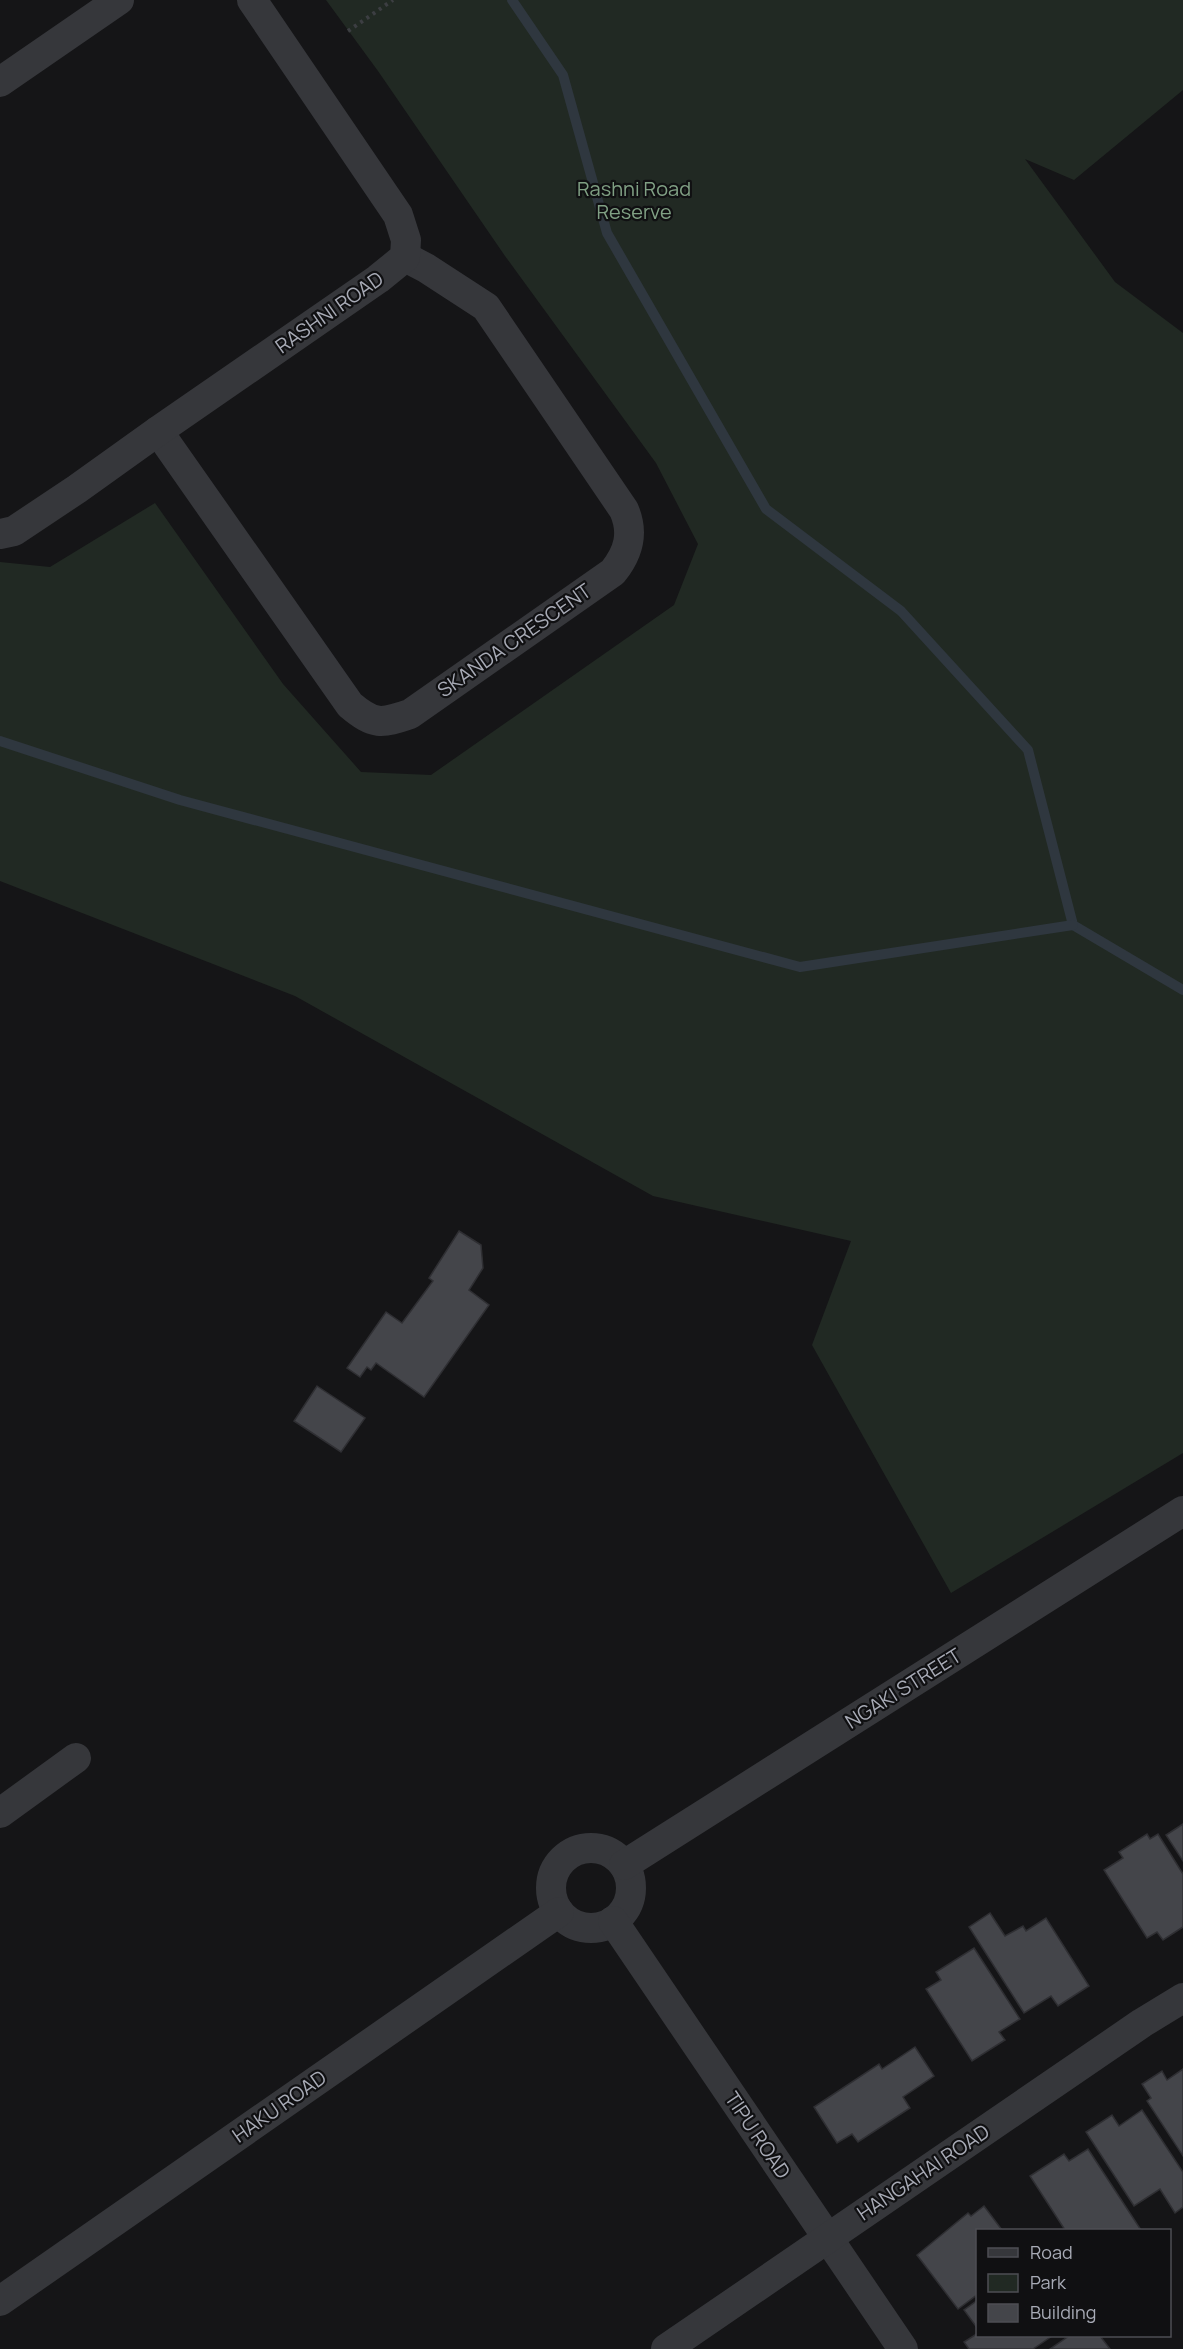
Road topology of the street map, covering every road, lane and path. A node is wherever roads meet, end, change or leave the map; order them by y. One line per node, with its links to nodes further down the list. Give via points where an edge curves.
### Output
1 (119, 0): 5 (street)
2 (252, 0): 6 (street, via 398,215 406,240)
3 (393, 0): 4 (path)
4 (348, 31)
5 (0, 82)
6 (405, 257): 7 (street, RASHNI ROAD); 7 (street, SKANDA CRESCENT, via 486,307 624,510 630,536 627,552 613,572 410,714 385,722 363,716 350,705)
7 (158, 431): 8 (street, RASHNI ROAD, via 15,531)
8 (0, 534)
9 (1183, 1511): 12 (street, NGAKI STREET)
10 (76, 1758): 11 (street)
11 (0, 1813)
12 (624, 1865): 13 (street, via 598,1849 579,1850 567,1856 553,1876 551,1888); 14 (street, via 631,1889 622,1912)
13 (559, 1912): 14 (street, via 578,1926 590,1928); 17 (street, HAKU ROAD)
14 (613, 1921): 16 (street, TIPU ROAD)
15 (1183, 1998): 16 (street, HANGAHAI ROAD)
16 (827, 2237): 18 (street, HANGAHAI ROAD); 19 (street, TIPU ROAD)
17 (0, 2301)
18 (666, 2349)
19 (903, 2349)

